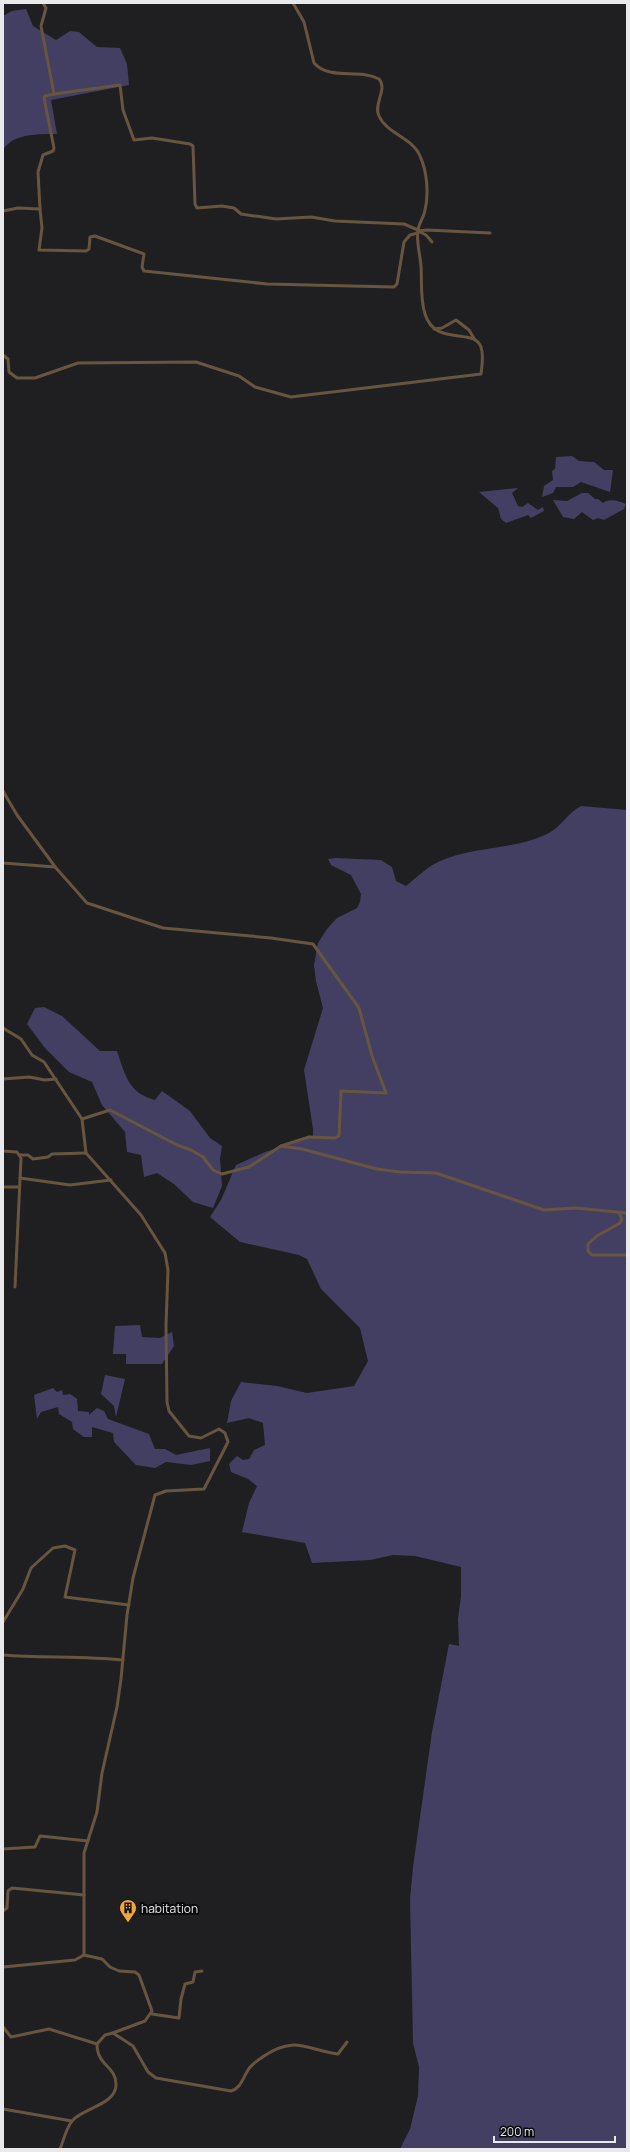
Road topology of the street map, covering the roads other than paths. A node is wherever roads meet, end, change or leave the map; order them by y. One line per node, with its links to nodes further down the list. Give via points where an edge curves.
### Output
1 (43, 3): 3 (street, via 46,8 41,26)
2 (293, 3): 6 (street, via 304,22 312,60 317,67 328,72 369,75 381,82 378,115 389,128 419,153 424,167 427,202)
3 (54, 94): 4 (street, via 44,98 54,148 43,155 38,169); 6 (street, via 120,85 123,110 134,140 154,139 194,146 197,208 222,206 234,208 241,214 276,219 311,217 335,221 404,224)
4 (40, 209): 5 (street, via 18,208); 6 (street, via 40,250 88,251 90,237 95,236 144,254 144,271 267,284 394,287 397,284 404,242)
5 (3, 211)
6 (418, 231): 7 (street); 8 (street); 9 (street, via 423,304 427,320)
7 (490, 233)
8 (432, 242)
9 (434, 329): 10 (street, via 441,334); 10 (street, via 442,328 456,320)
10 (475, 340): 11 (street, via 481,346 481,374 291,398 255,387 239,376 196,362 87,362 64,366 41,377 17,378 9,372 8,359)
11 (3, 355)
12 (3, 791): 14 (street, via 17,815)
13 (3, 863): 14 (street)
14 (56, 867): 19 (street, via 87,903 163,928 271,938 315,946 359,1008 372,1056 386,1093 340,1091 339,1136 309,1137)
15 (3, 1028): 17 (street, via 21,1039 32,1055 44,1062)
16 (3, 1079): 17 (street)
17 (56, 1079): 18 (street)
18 (82, 1119): 19 (street, via 110,1110 191,1150 203,1157 213,1170 222,1174 249,1167); 21 (street)
19 (281, 1146): 27 (street, via 377,1169 436,1173 544,1210 576,1208)
20 (3, 1151): 22 (street, via 15,1151)
21 (86, 1153): 22 (street, via 52,1154 33,1159 28,1155); 24 (street)
22 (20, 1155): 23 (street)
23 (20, 1178): 24 (street, via 70,1185); 26 (street)
24 (112, 1180): 31 (street, via 141,1215 167,1256 166,1360 169,1411 189,1436 201,1438 219,1429 225,1433 228,1442 204,1489 166,1491 155,1495)
25 (3, 1187): 26 (street)
26 (19, 1187): 30 (street)
27 (619, 1213): 28 (street); 29 (street, via 622,1219 620,1223 597,1236 588,1244 588,1251 592,1255)
28 (627, 1213)
29 (627, 1255)
30 (15, 1288)
31 (128, 1605): 32 (street, via 65,1597 75,1550 62,1546 52,1548 30,1569 23,1589); 34 (street)
32 (3, 1622)
33 (3, 1655): 34 (street)
34 (123, 1660): 35 (street, via 97,1812)
35 (88, 1841): 36 (street, via 40,1836 35,1847); 37 (street, via 84,1853)
36 (3, 1849)
37 (84, 1895): 38 (street, via 12,1888 8,1891 7,1908); 39 (street)
38 (3, 1911)
39 (84, 1955): 40 (street, via 75,1960); 42 (street, via 102,1959 119,1971 136,1972 152,2007)
40 (3, 1966)
41 (202, 1971): 42 (street, via 195,1972 193,1982 185,1984 179,2018)
42 (152, 2014): 44 (street, via 145,2021)
43 (3, 2027): 46 (street, via 11,2037 49,2029)
44 (113, 2033): 45 (street, via 133,2046 153,2076 231,2091 240,2085 251,2066 280,2046 286,2044 338,2054); 46 (street, via 105,2035)
45 (347, 2042)
46 (96, 2044): 48 (street, via 97,2055 115,2077 115,2090 110,2098)
47 (3, 2109): 48 (street)
48 (72, 2121): 49 (street)
49 (60, 2149)

